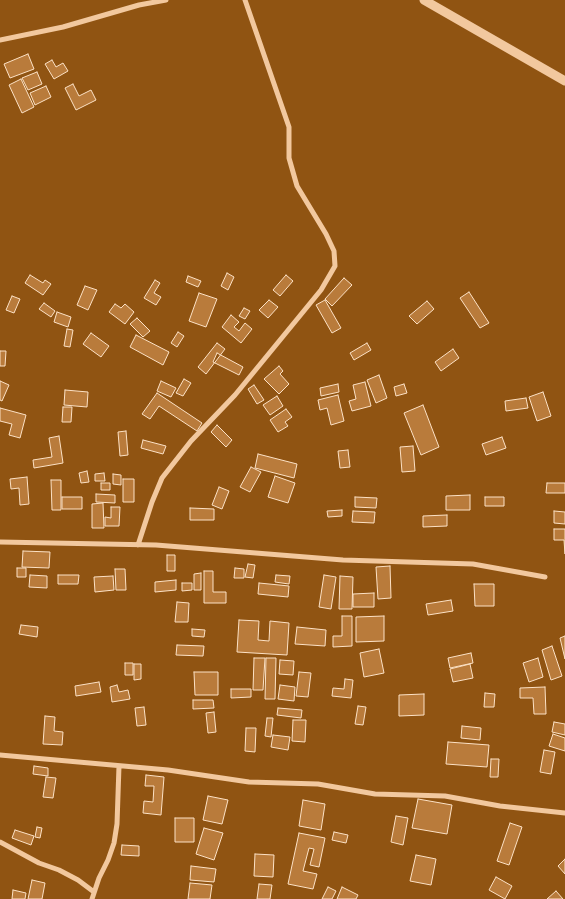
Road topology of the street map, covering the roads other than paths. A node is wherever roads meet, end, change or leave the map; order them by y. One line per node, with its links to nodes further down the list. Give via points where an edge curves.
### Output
1 (166, 0): 4 (street)
2 (245, 0): 7 (street, via 289,127 289,158 297,186 334,250 335,266 316,296 235,395 190,441 162,478)
3 (424, 0): 5 (street)
4 (0, 40)
5 (565, 81)
6 (0, 542): 7 (street)
7 (138, 545): 8 (street, via 343,560 473,564)
8 (545, 577)
9 (0, 755): 10 (street)
10 (119, 766): 11 (street, via 249,782 318,784 376,794 445,796); 13 (street, via 118,824 114,844)
11 (565, 813)
12 (0, 842): 13 (street, via 78,880)
13 (94, 892): 14 (street)
14 (92, 899)

